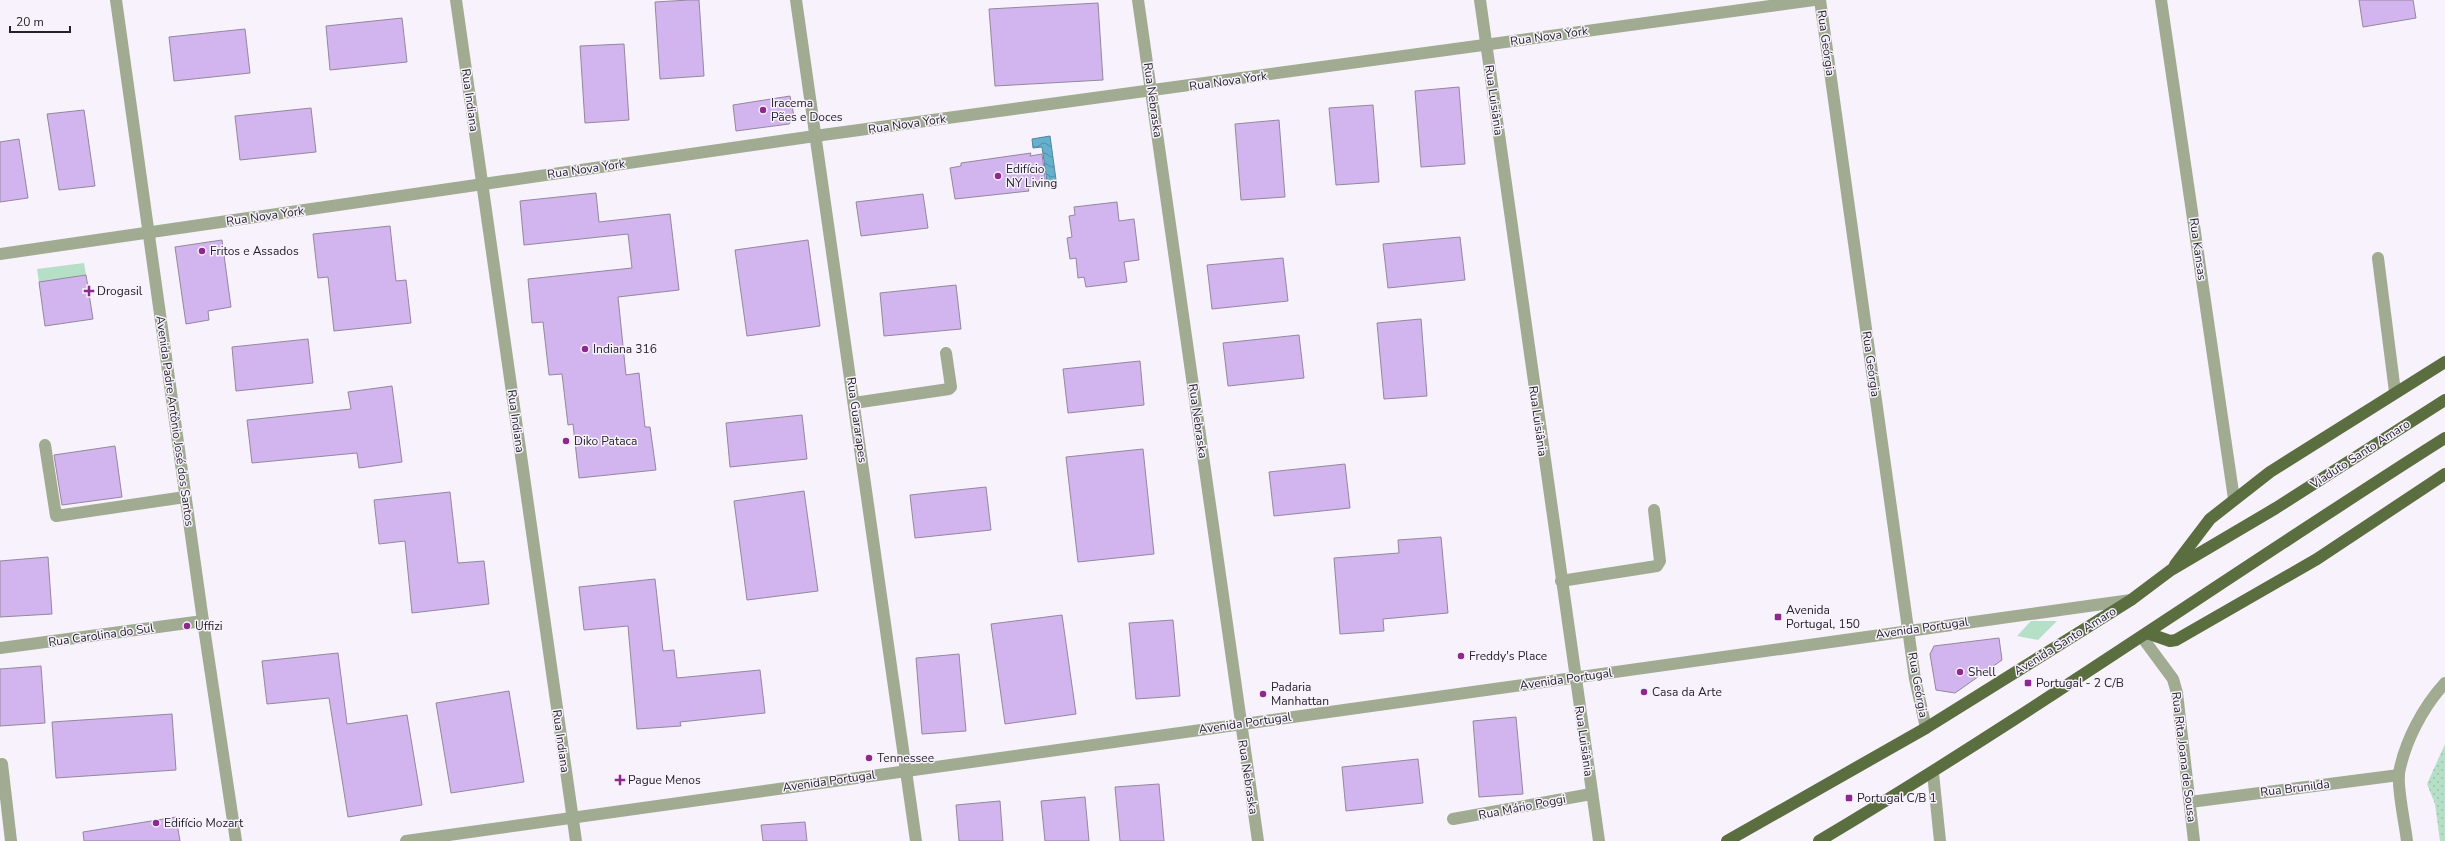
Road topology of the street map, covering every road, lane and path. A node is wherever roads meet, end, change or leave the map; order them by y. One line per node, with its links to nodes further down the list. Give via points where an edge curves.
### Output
1 (116, 0): 13 (street, Avenida Padre Antônio José dos Santos)
2 (456, 0): 12 (street, Rua Indiana)
3 (796, 0): 11 (street, Rua Guararapes)
4 (1138, 0): 10 (street, Rua Nebraska)
5 (1480, 0): 9 (street, Rua Luisiânia)
6 (1814, 0): 9 (street, Rua Nova York)
7 (1820, 0): 32 (street, Rua Geórgia)
8 (2161, 0): 25 (street, Rua Kansas)
9 (1486, 44): 10 (street, Rua Nova York); 29 (street, Rua Luisiânia)
10 (1151, 92): 11 (street, Rua Nova York); 37 (street, Rua Nebraska)
11 (815, 136): 12 (street, Rua Nova York); 20 (street, Rua Guararapes)
12 (482, 184): 13 (street, Rua Nova York); 45 (street, Rua Indiana)
13 (148, 232): 14 (street, Rua Nova York); 24 (street, Avenida Padre Antônio José dos Santos)
14 (0, 254)
15 (2378, 258): 18 (street)
16 (946, 353): 20 (street, via 949,389)
17 (2445, 362): 18 (main road)
18 (2396, 392): 25 (main road, via 2270,472)
19 (2445, 400): 26 (main road, Viaduto Santo Amaro)
20 (854, 403): 40 (street, Rua Guararapes)
21 (2445, 438): 33 (main road, via 2298,532)
22 (45, 445): 24 (street, via 56,516)
23 (2445, 474): 33 (main road, via 2317,559 2176,640)
24 (186, 497): 31 (street, Avenida Padre Antônio José dos Santos)
25 (2234, 499): 28 (main road, via 2210,519)
26 (2276, 508): 28 (main road, Avenida Santo Amaro)
27 (1654, 510): 29 (street, via 1660,561 1657,566)
28 (2171, 570): 30 (main road, Avenida Santo Amaro)
29 (1561, 581): 35 (street, Rua Luisiânia)
30 (2131, 600): 32 (street, Avenida Portugal); 38 (main road, Avenida Santo Amaro)
31 (203, 621): 34 (street, Rua Carolina do Sul); 48 (street, Avenida Padre Antônio José dos Santos)
32 (1908, 629): 35 (street, Avenida Portugal); 38 (street, Rua Geórgia, via 1915,679)
33 (2145, 635): 41 (main road); 44 (street, Rua Rita Joana de Sousa, via 2173,679 2177,693)
34 (0, 648)
35 (1574, 678): 37 (street, Avenida Portugal); 43 (street, Rua Luisiânia)
36 (2445, 683): 42 (street, via 2434,695 2409,741)
37 (1240, 724): 40 (street, Avenida Portugal); 52 (street, Rua Nebraska)
38 (1926, 728): 54 (main road, Avenida Santo Amaro)
39 (2, 764): 47 (street)
40 (904, 770): 45 (street, Avenida Portugal); 51 (street, Rua Guararapes)
41 (1933, 773): 55 (main road); 56 (street)
42 (2399, 775): 44 (street, Rua Brunilda); 58 (street)
43 (1591, 794): 46 (street, Rua Mário Poggi); 53 (street, Rua Luisiânia)
44 (2190, 802): 57 (street, Rua Rita Joana de Sousa)
45 (572, 817): 49 (street, Avenida Portugal); 50 (street, Rua Indiana)
46 (1452, 819)
47 (11, 841)
48 (236, 841)
49 (406, 841)
50 (576, 841)
51 (916, 841)
52 (1258, 841)
53 (1599, 841)
54 (1727, 841)
55 (1819, 841)
56 (1940, 841)
57 (2194, 841)
58 (2407, 841)

